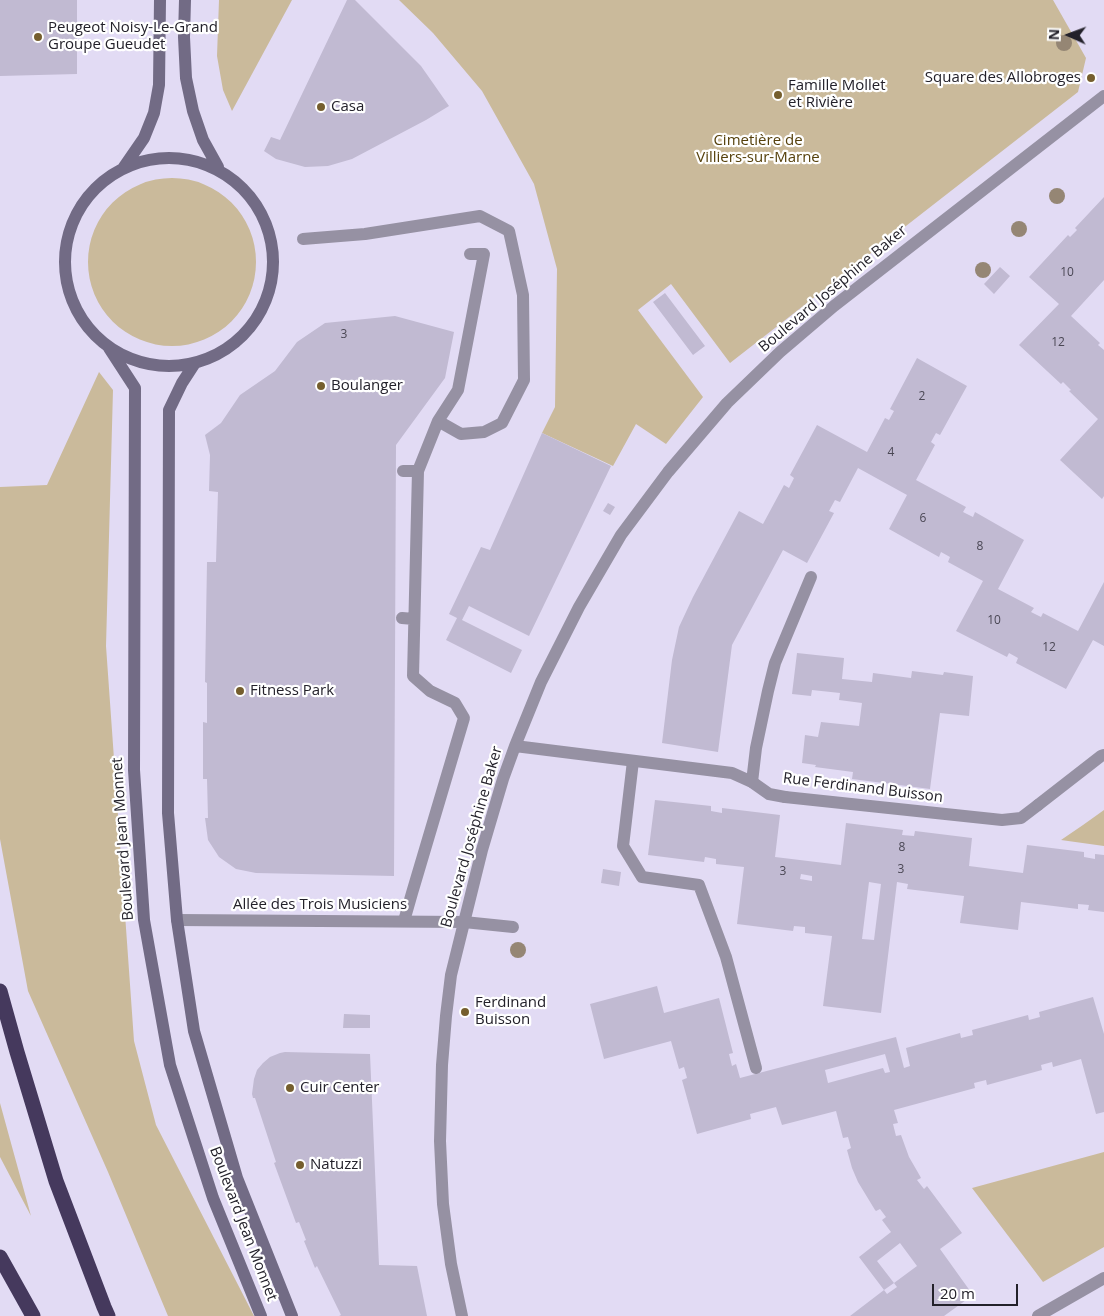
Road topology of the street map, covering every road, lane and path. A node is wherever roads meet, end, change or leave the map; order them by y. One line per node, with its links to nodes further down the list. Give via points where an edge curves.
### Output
1 (160, 0): 4 (street, Boulevard Jean Monnet, via 158,85 154,113 144,138)
2 (185, 0): 5 (street, Boulevard Jean Monnet, via 186,78 203,140)
3 (1104, 96): 14 (street, Boulevard Joséphine Baker, via 834,306 727,403 668,472 621,535 553,657)
4 (124, 167): 5 (street, Boulevard Jean Monnet, via 153,158 183,158); 8 (street, Boulevard Jean Monnet, via 98,184 78,208 67,238 64,265 71,300 86,327)
5 (218, 167): 9 (street, Boulevard Jean Monnet, via 238,183 258,208 271,238 273,270 265,302 248,329 224,350)
6 (303, 239): 10 (street, via 365,234 480,216 509,231 523,295 524,380 502,423 484,432 462,434)
7 (470, 254): 10 (street, via 484,254 472,321 458,390)
8 (109, 348): 9 (street, Boulevard Jean Monnet, via 136,362 165,367); 28 (street, Boulevard Jean Monnet, via 135,388 134,770 144,920 170,1066 213,1198)
9 (195, 363): 18 (street, Boulevard Jean Monnet, via 169,410 168,813)
10 (438, 421): 12 (street)
11 (403, 471): 12 (street)
12 (418, 471): 19 (street, via 408,618 413,676 430,691 455,703 464,718)
13 (811, 578): 17 (street, via 775,663 756,748)
14 (514, 746): 16 (street, Rue Ferdinand Buisson); 20 (street, Boulevard Joséphine Baker)
15 (1104, 755): 17 (street, Rue Ferdinand Buisson, via 1020,818 1002,820 785,797 769,794)
16 (633, 761): 17 (street, Rue Ferdinand Buisson, via 732,773); 23 (street, via 623,846 642,877 699,885 726,957)
17 (752, 782)
18 (177, 920): 19 (street, Allée des Trois Musiciens); 29 (street, Boulevard Jean Monnet, via 194,1031 237,1178)
19 (404, 921): 20 (street, Allée des Trois Musiciens)
20 (464, 922): 21 (street, Allée des Trois Musiciens); 30 (street, Boulevard Joséphine Baker, via 451,975 446,1016 440,1141 443,1204)
21 (512, 927)
22 (0, 992): 27 (highway, via 56,1181)
23 (756, 1068)
24 (0, 1258): 26 (highway)
25 (1104, 1278): 31 (street)
26 (33, 1316)
27 (108, 1316)
28 (261, 1316)
29 (292, 1316)
30 (462, 1316)
31 (1038, 1316)

